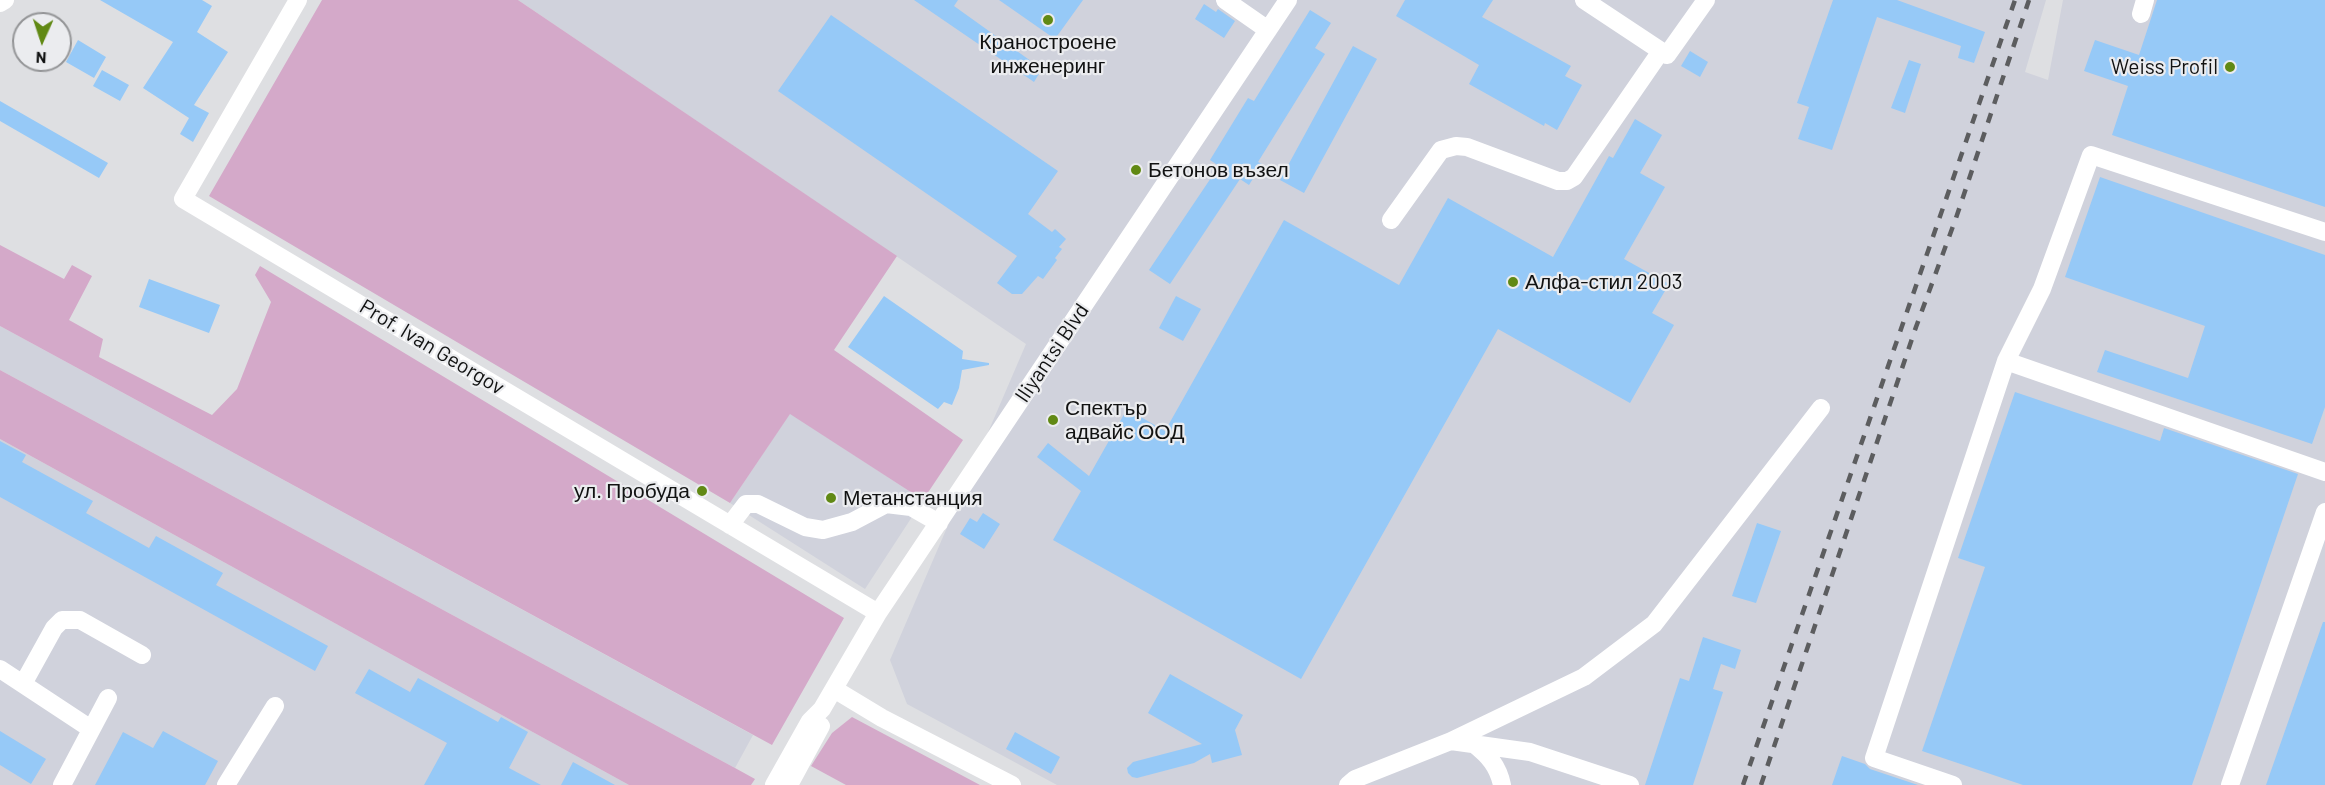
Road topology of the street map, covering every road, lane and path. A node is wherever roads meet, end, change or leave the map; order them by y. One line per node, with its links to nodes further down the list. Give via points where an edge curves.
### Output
1 (4, 0): 7 (street)
2 (298, 0): 17 (street, Prof. Ivan Georgov, via 183,198)
3 (1225, 0): 8 (street)
4 (1288, 0): 8 (street, Iliyantsi Blvd)
5 (1584, 0): 9 (street)
6 (1706, 0): 9 (street)
7 (0, 3)
8 (1268, 30): 16 (street, Iliyantsi Blvd)
9 (1664, 53): 10 (street, via 1574,177 1558,181 1467,147 1449,146 1441,150)
10 (1390, 220)
11 (2325, 232): 12 (street, via 2091,154 2042,289)
12 (2006, 361): 14 (street); 29 (street, via 1874,758)
13 (1821, 408): 27 (street, via 1654,624 1584,677)
14 (2325, 472)
15 (2325, 512): 39 (street)
16 (939, 523): 17 (street, via 911,507 886,504 852,522 823,530 805,527 758,504 746,504); 18 (street, Iliyantsi Blvd)
17 (730, 525): 18 (street, Prof. Ivan Georgov)
18 (878, 614): 22 (street, Iliyantsi Blvd)
19 (142, 655): 21 (street, via 80,620 62,620)
20 (0, 669): 21 (street)
21 (23, 684): 26 (street)
22 (834, 689): 25 (street, Iliyantsi Blvd); 34 (street)
23 (108, 698): 26 (street)
24 (274, 706): 31 (street)
25 (822, 709): 32 (street, Iliyantsi Blvd, via 810,721); 33 (street, Iliyantsi Blvd, via 821,726)
26 (91, 729): 30 (street)
27 (1451, 741): 28 (street); 35 (street)
28 (1474, 744): 36 (street, via 1489,756); 37 (street, via 1530,752)
29 (1914, 779): 38 (street)
30 (62, 785)
31 (226, 785)
32 (774, 785)
33 (789, 785)
34 (1011, 785)
35 (1348, 785)
36 (1502, 785)
37 (1630, 785)
38 (1953, 785)
39 (2230, 785)

